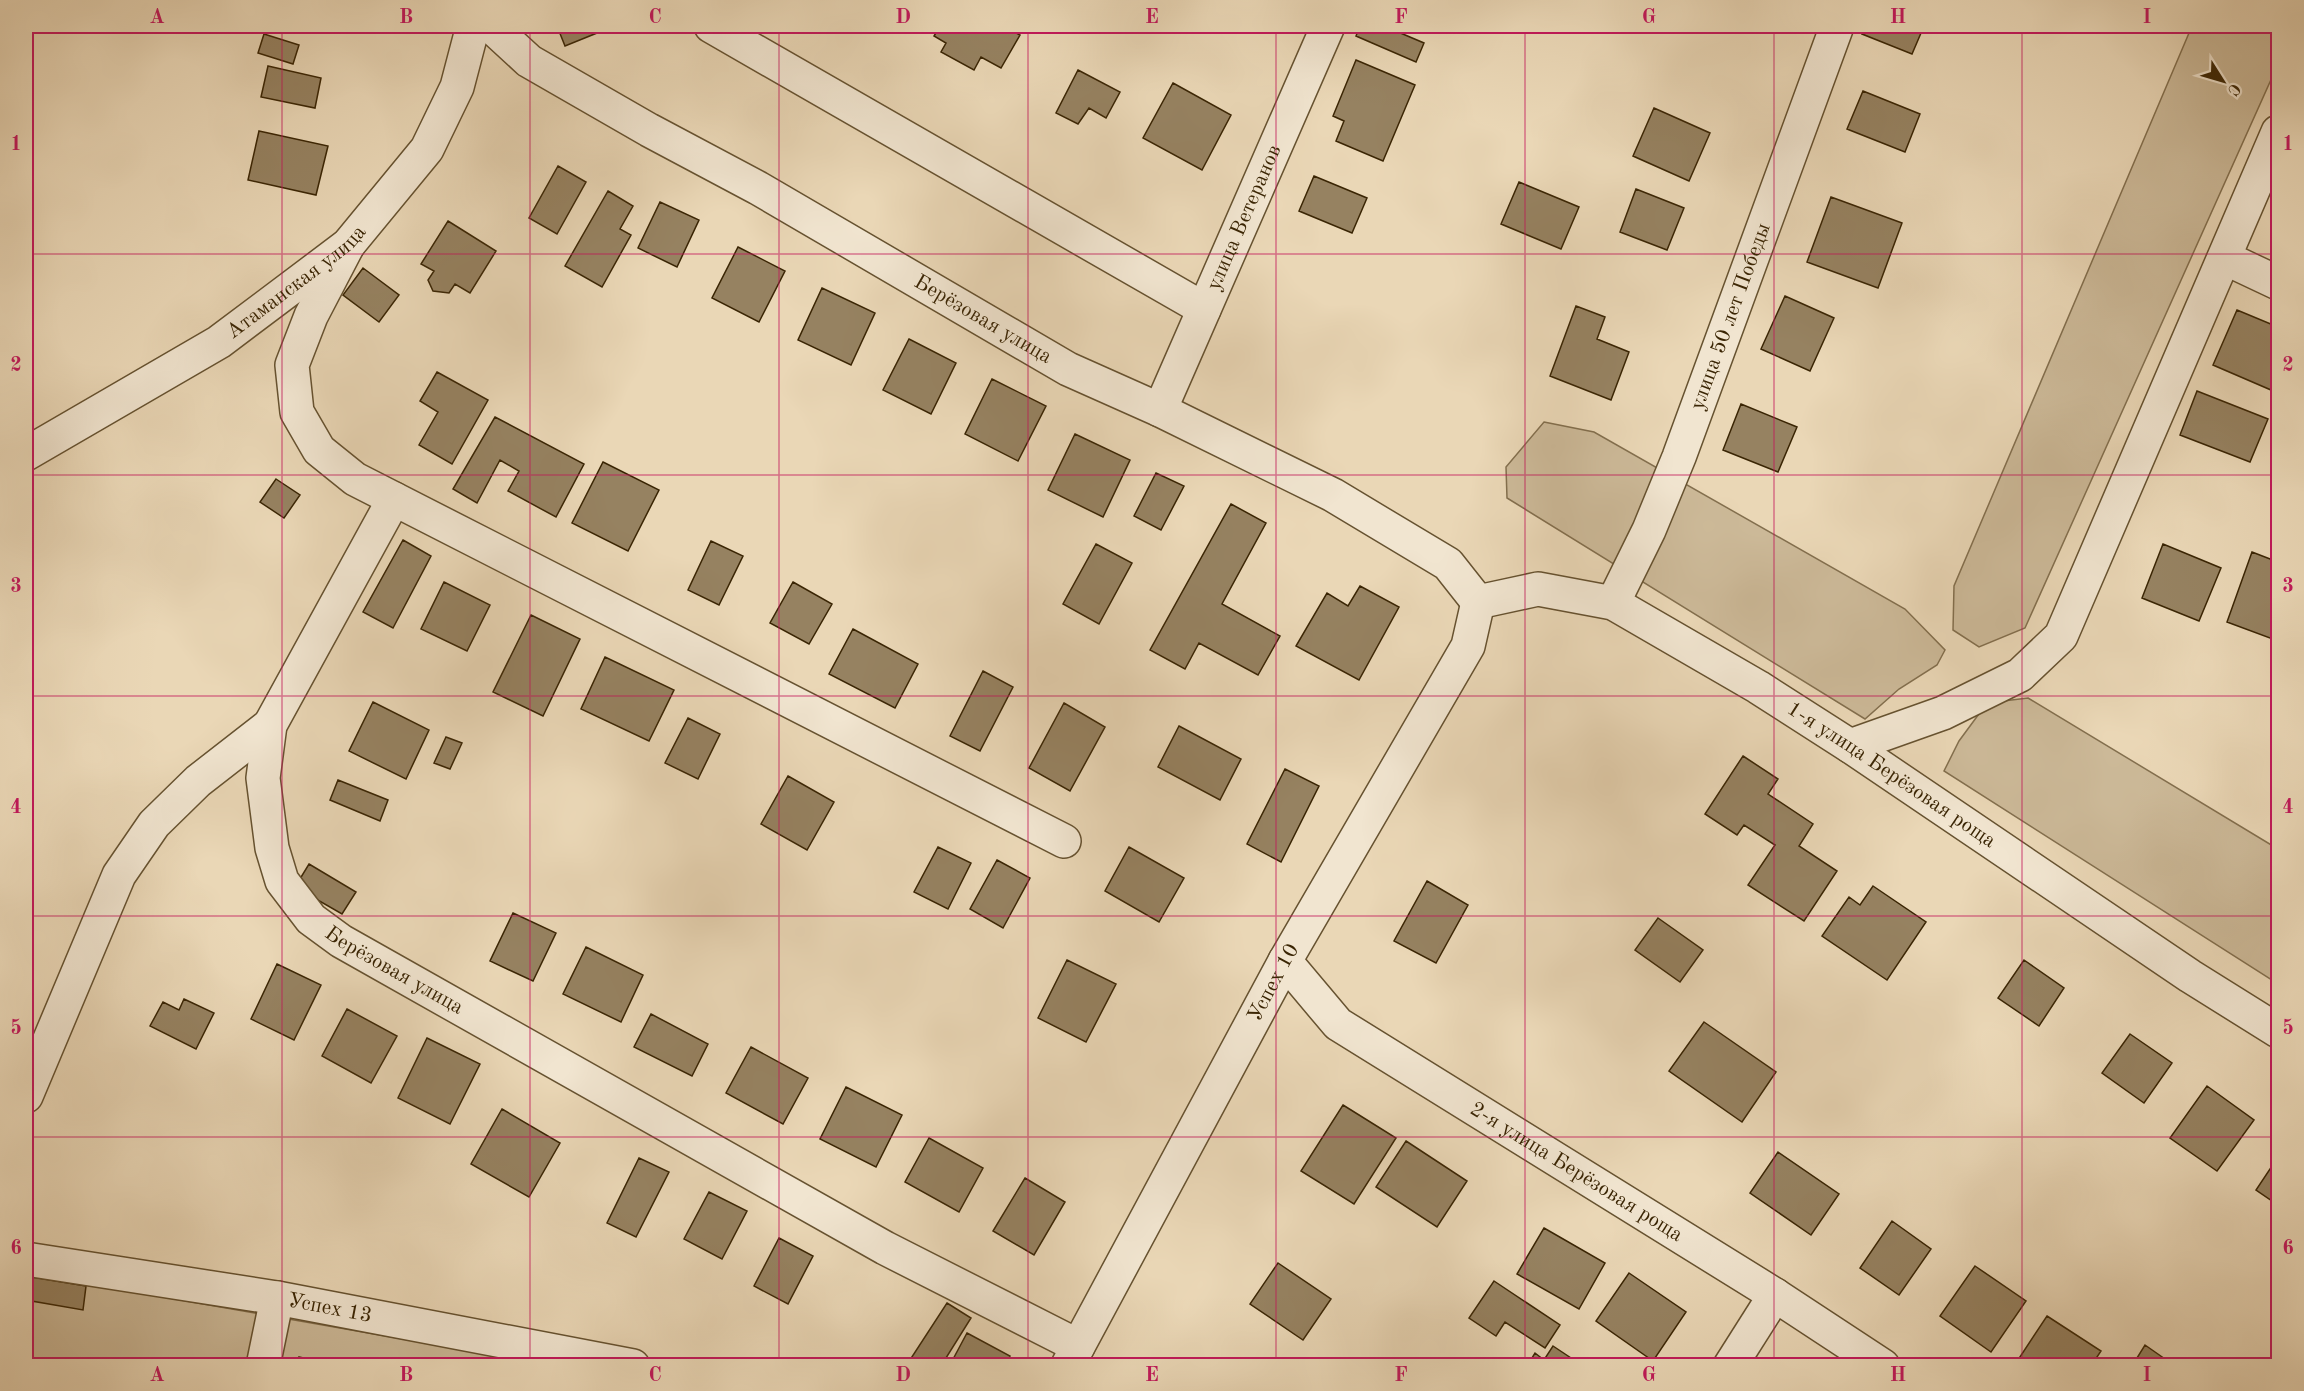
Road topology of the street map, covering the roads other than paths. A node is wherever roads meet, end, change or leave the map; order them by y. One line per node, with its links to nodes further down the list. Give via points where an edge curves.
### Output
1 (473, 26): 7 (street, Атаманская улица, via 457,87 427,149)
2 (491, 26): 11 (street, Берёзовая улица, via 529,62 758,188 1068,369)
3 (711, 26): 10 (street)
4 (1328, 26): 10 (street, улица Ветеранов)
5 (1837, 26): 15 (street, улица 50 лет Победы, via 1679,457)
6 (2278, 132): 8 (street)
7 (348, 245): 12 (street, Атаманская улица, via 219,342); 13 (street, via 311,316 292,365 297,412 319,450 354,478)
8 (2225, 258): 9 (street); 17 (street, via 2061,636 2020,675 1943,713)
9 (2278, 283)
10 (1204, 309): 11 (street, улица Ветеранов)
11 (1160, 410): 14 (street, Берёзовая улица, via 1333,495 1448,564)
12 (26, 454)
13 (394, 499): 16 (street, Берёзовая улица); 18 (street)
14 (1478, 602): 15 (street, 1-я улица Берёзовая роща, via 1538,589); 19 (street, Успех 10, via 1468,646)
15 (1613, 603): 17 (street, 1-я улица Берёзовая роща)
16 (270, 725): 21 (street, via 198,781 153,824 119,875); 25 (street, Берёзовая улица, via 263,778 272,848 282,881 311,919 340,941)
17 (1850, 746): 20 (street, 1-я улица Берёзовая роща)
18 (1064, 841)
19 (1285, 961): 23 (street, 2-я улица Берёзовая роща, via 1338,1024); 25 (street, Успех 10)
20 (2278, 1031)
21 (26, 1096)
22 (26, 1260): 24 (street, Успех 13)
23 (1775, 1295): 28 (street); 29 (street, 2-я улица Берёзовая роща)
24 (277, 1298): 26 (street); 27 (street, Успех 13)
25 (1073, 1356)
26 (262, 1365)
27 (630, 1365)
28 (1730, 1365)
29 (1883, 1365)

